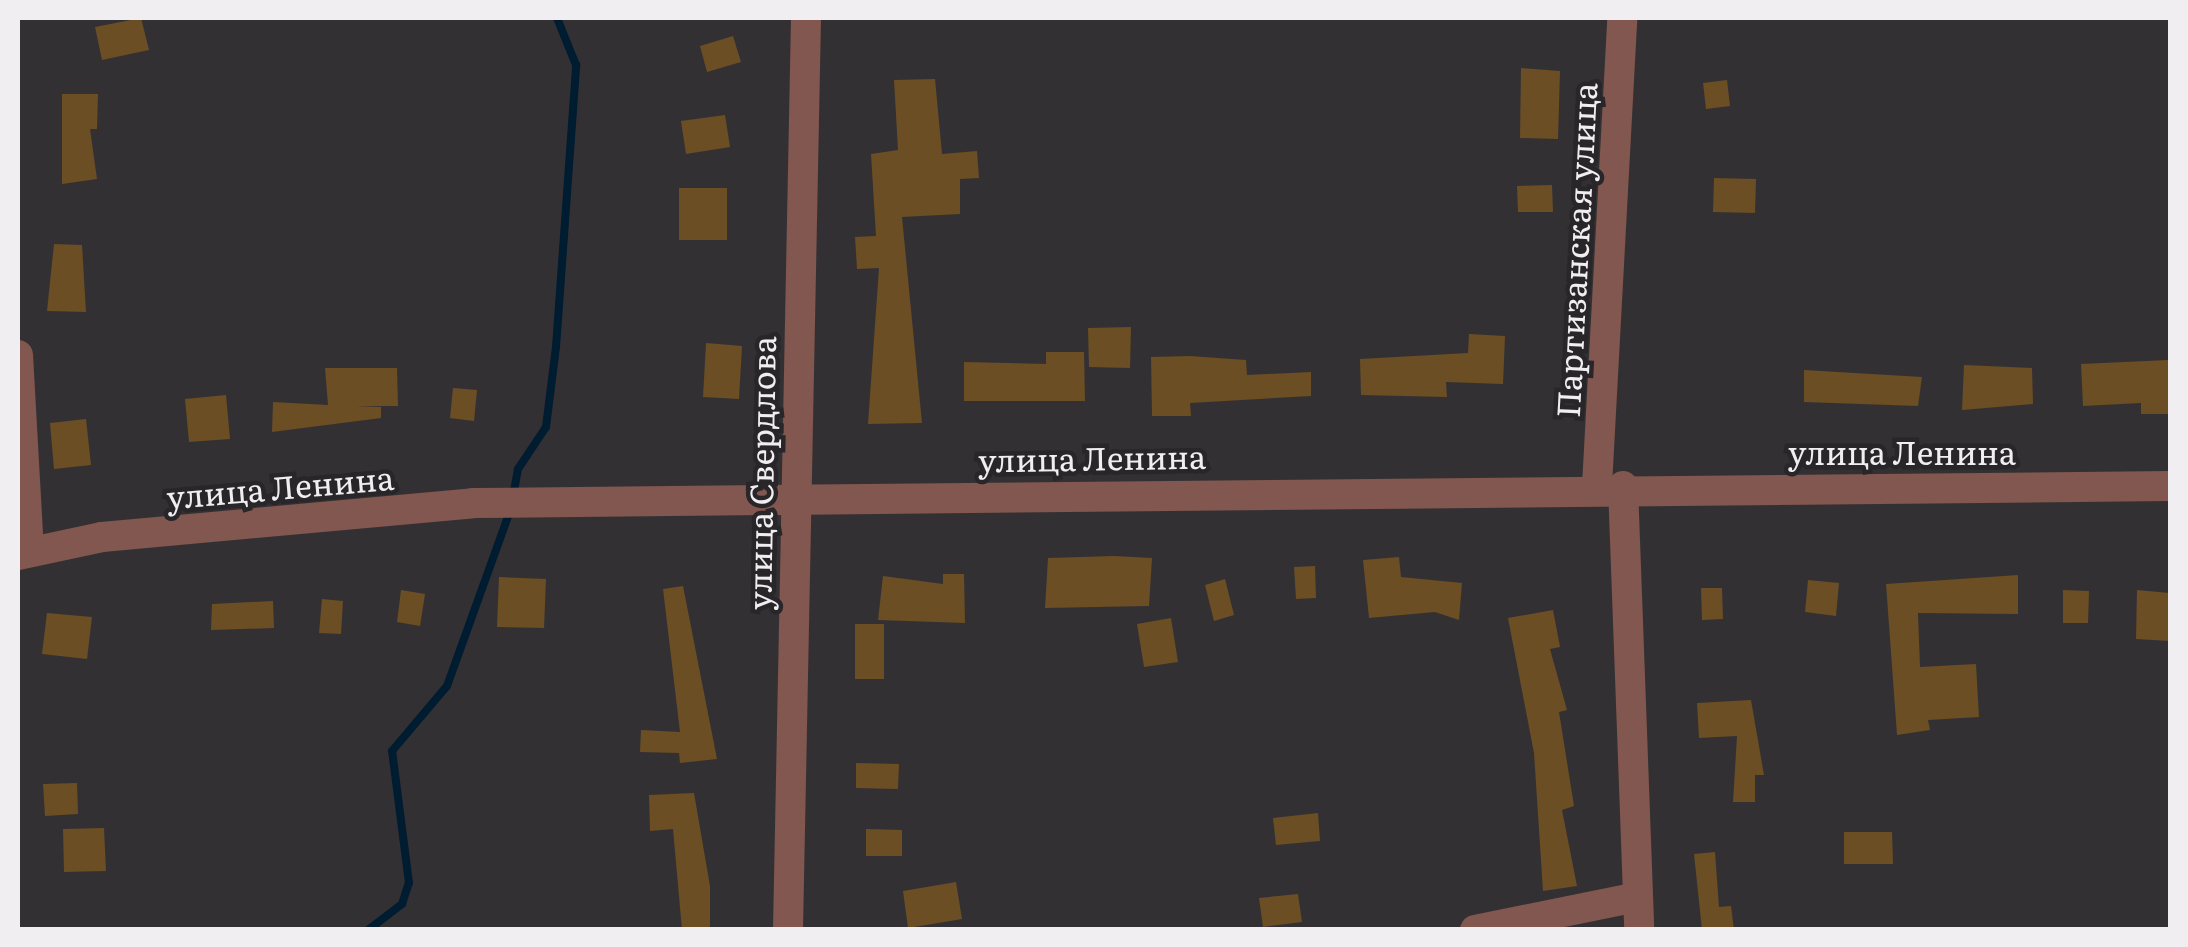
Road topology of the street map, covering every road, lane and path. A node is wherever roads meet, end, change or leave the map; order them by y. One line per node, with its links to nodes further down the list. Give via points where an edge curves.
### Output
1 (806, 18): 6 (street, улица Свердлова)
2 (1622, 18): 4 (street, Партизанская улица)
3 (18, 355): 7 (street)
4 (1610, 486): 5 (street, улица Ленина); 6 (street, улица Ленина); 8 (street, Партизанская улица)
5 (2170, 486)
6 (793, 495): 7 (street, улица Ленина, via 472,503); 9 (street, улица Свердлова)
7 (23, 553)
8 (1638, 897): 10 (street); 11 (street, Партизанская улица)
9 (788, 930)
10 (1475, 930)
11 (1638, 930)

